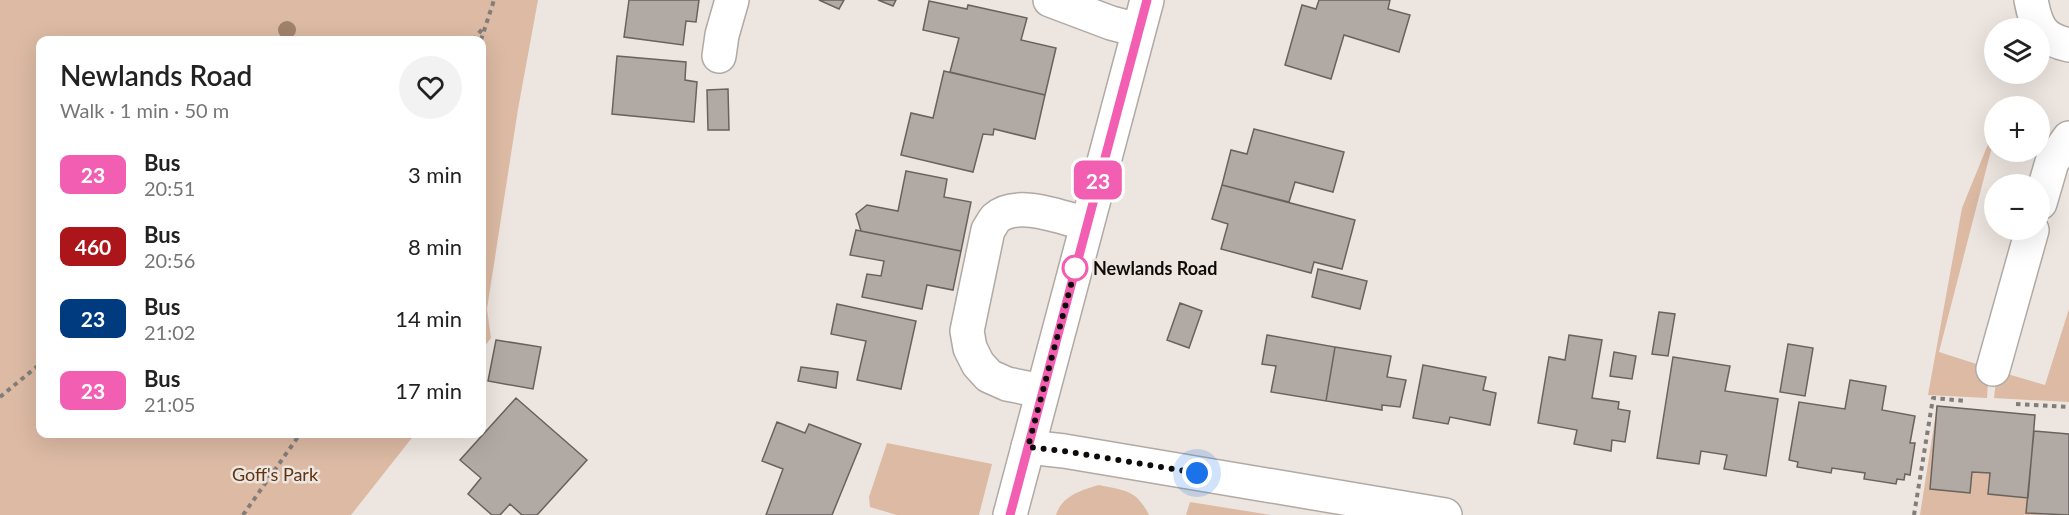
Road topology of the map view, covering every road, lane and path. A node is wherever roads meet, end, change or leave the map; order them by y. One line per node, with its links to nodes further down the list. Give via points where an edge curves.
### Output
1 (494, 0): 6 (path)
2 (732, 0): 10 (street)
3 (1050, 0): 5 (street, via 1111,23)
4 (2031, 0): 9 (street, via 2034,18 2044,35)
5 (1142, 15): 13 (street)
6 (486, 25): 7 (path); 8 (path)
7 (476, 36)
8 (483, 36)
9 (2069, 45)
10 (719, 56)
11 (2069, 138): 12 (street)
12 (2048, 174)
13 (1087, 224): 17 (street); 17 (street, via 1031,210 1012,210 997,218 988,230 967,331 970,348 989,376)
14 (2029, 240): 16 (street)
15 (36, 367): 18 (path)
16 (1993, 369)
17 (1042, 391): 23 (street)
18 (0, 397)
19 (1967, 401): 27 (path, via 1933,398)
20 (2013, 404): 21 (path)
21 (2069, 407)
22 (297, 438): 24 (path)
23 (1028, 447): 25 (street); 26 (street)
24 (243, 515)
25 (1010, 515)
26 (1445, 515)
27 (1914, 515)

